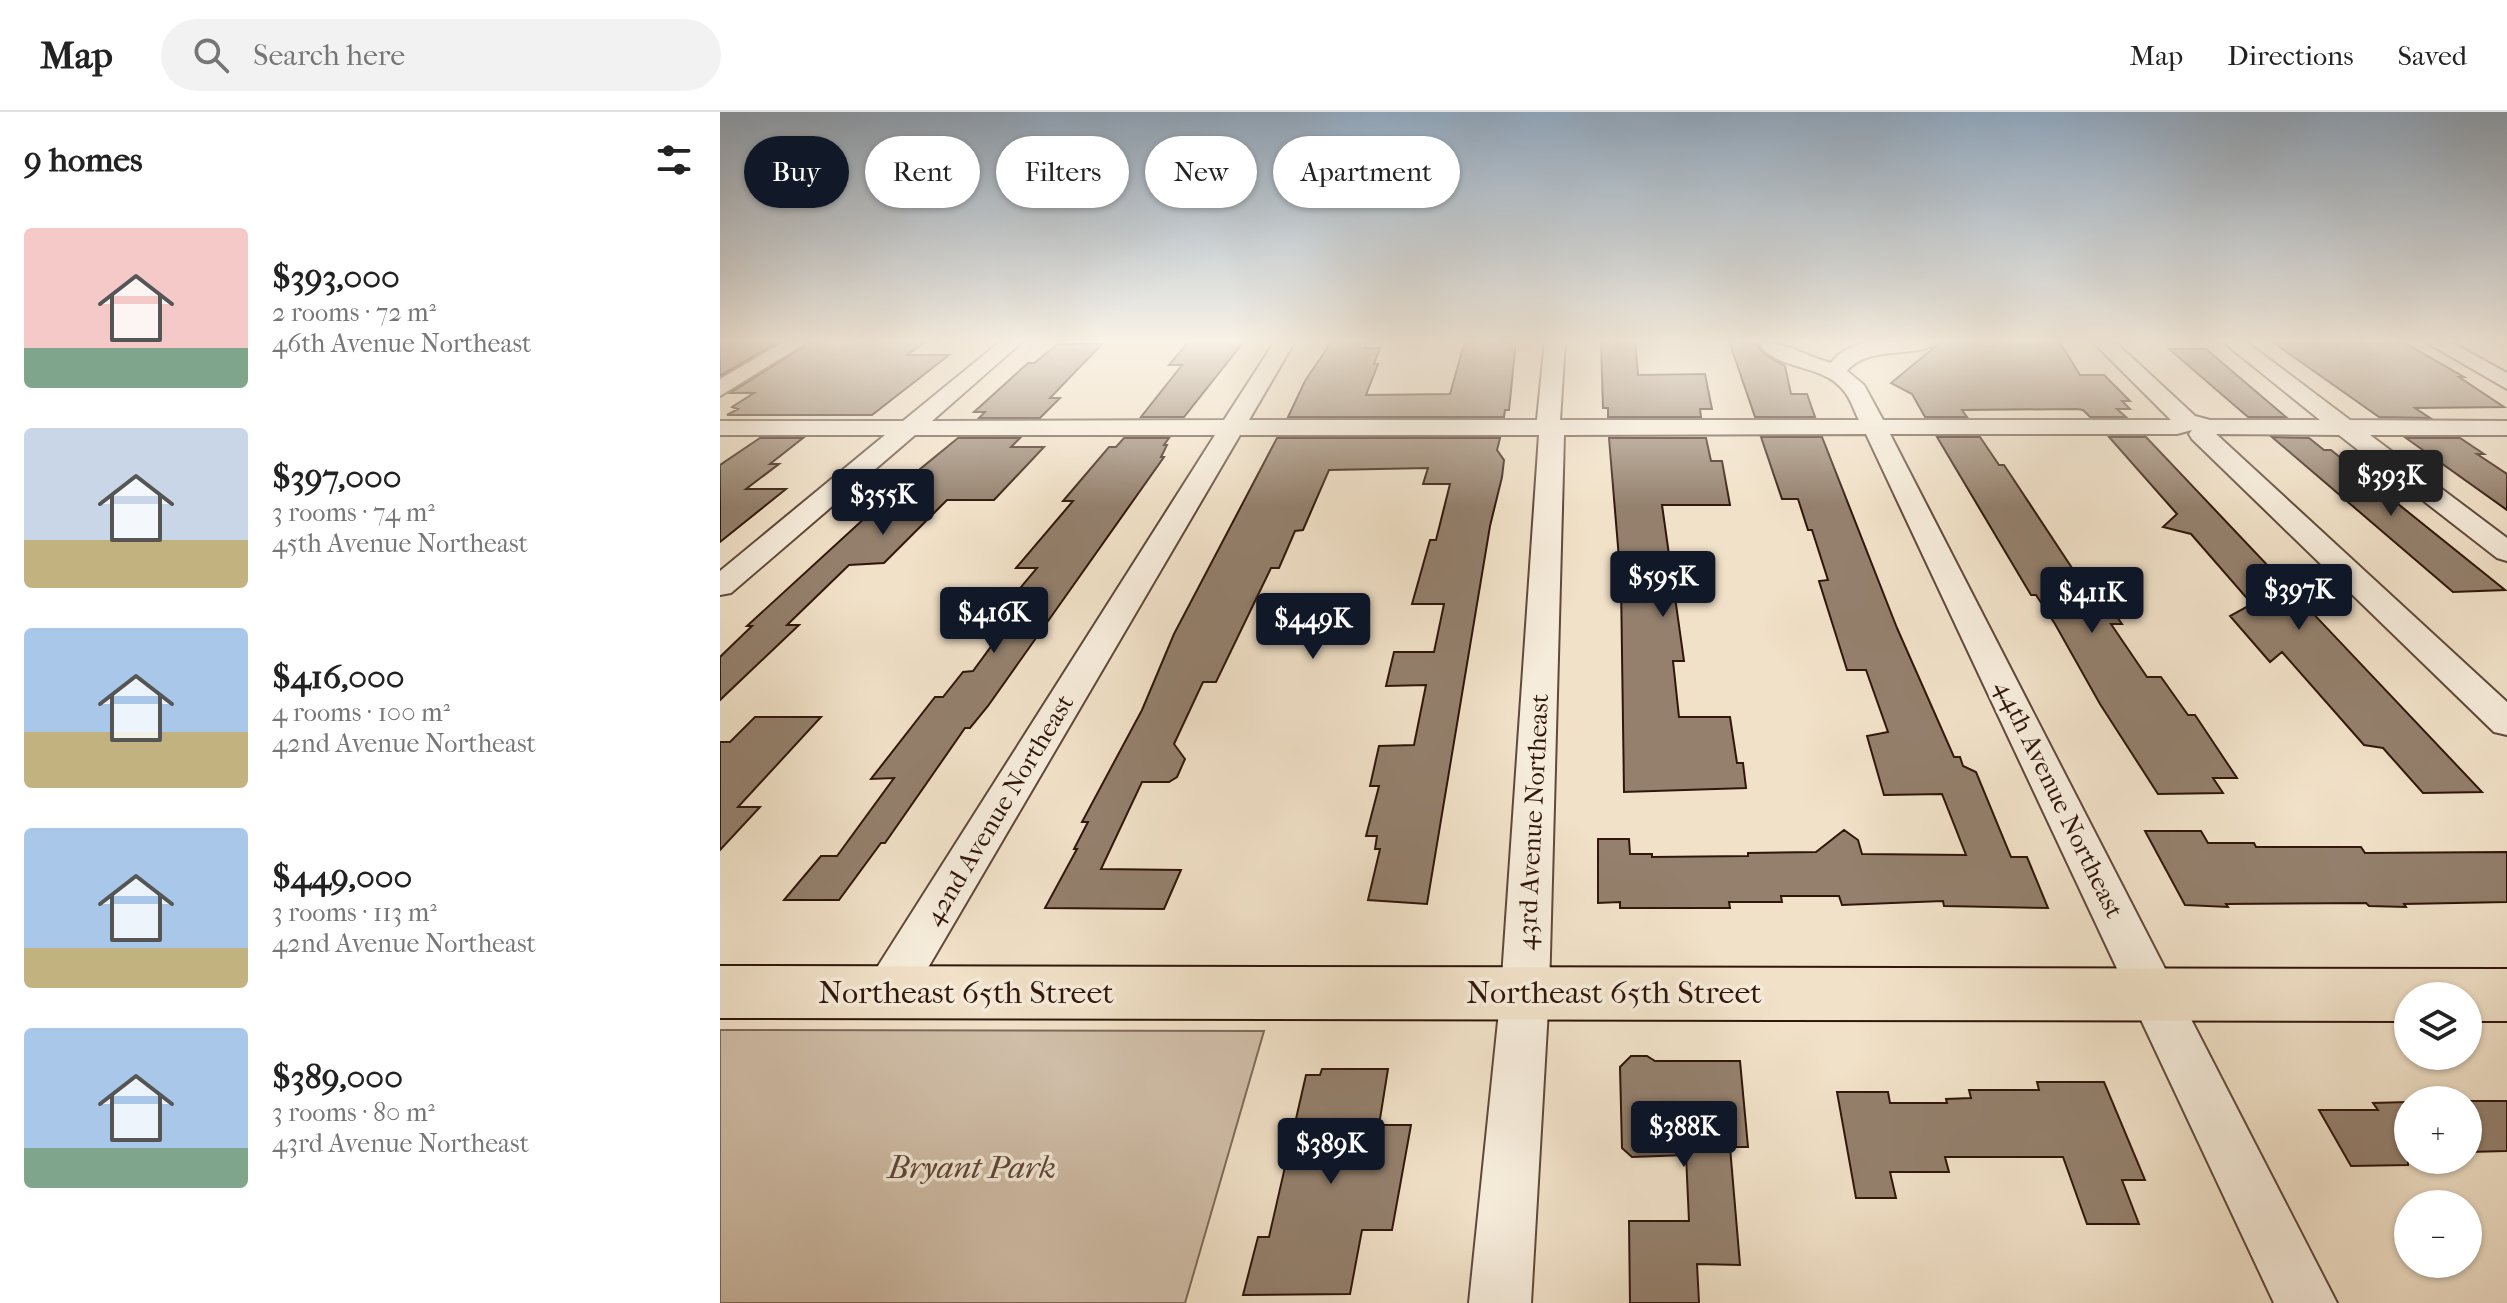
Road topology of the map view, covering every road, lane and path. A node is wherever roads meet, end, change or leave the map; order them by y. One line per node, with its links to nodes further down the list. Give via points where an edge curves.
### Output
1 (946, 397): 12 (street)
2 (1251, 397): 7 (street, 42nd Avenue Northeast)
3 (1550, 397): 8 (street, 43rd Avenue Northeast)
4 (1859, 397): 13 (street, 44th Avenue Northeast)
5 (2161, 397): 9 (street)
6 (2305, 397): 10 (street)
7 (1233, 426): 8 (street); 12 (street); 19 (street, 42nd Avenue Northeast)
8 (1550, 426): 13 (street); 20 (street, 43rd Avenue Northeast)
9 (2193, 427): 10 (street); 13 (street); 17 (street)
10 (2345, 427): 14 (street); 15 (street)
11 (720, 428): 12 (street)
12 (908, 428): 16 (street)
13 (1875, 428): 21 (street, 44th Avenue Northeast)
14 (2507, 428)
15 (2507, 552)
16 (720, 586)
17 (2507, 723)
18 (720, 992): 19 (main road, Northeast 65th Street)
19 (888, 992): 20 (main road, Northeast 65th Street)
20 (1525, 992): 21 (main road, Northeast 65th Street); 23 (street, 43rd Avenue Northeast)
21 (2155, 994): 22 (main road, Northeast 65th Street); 24 (street, 44th Avenue Northeast)
22 (2507, 995)
23 (1500, 1303)
24 (2306, 1303)

